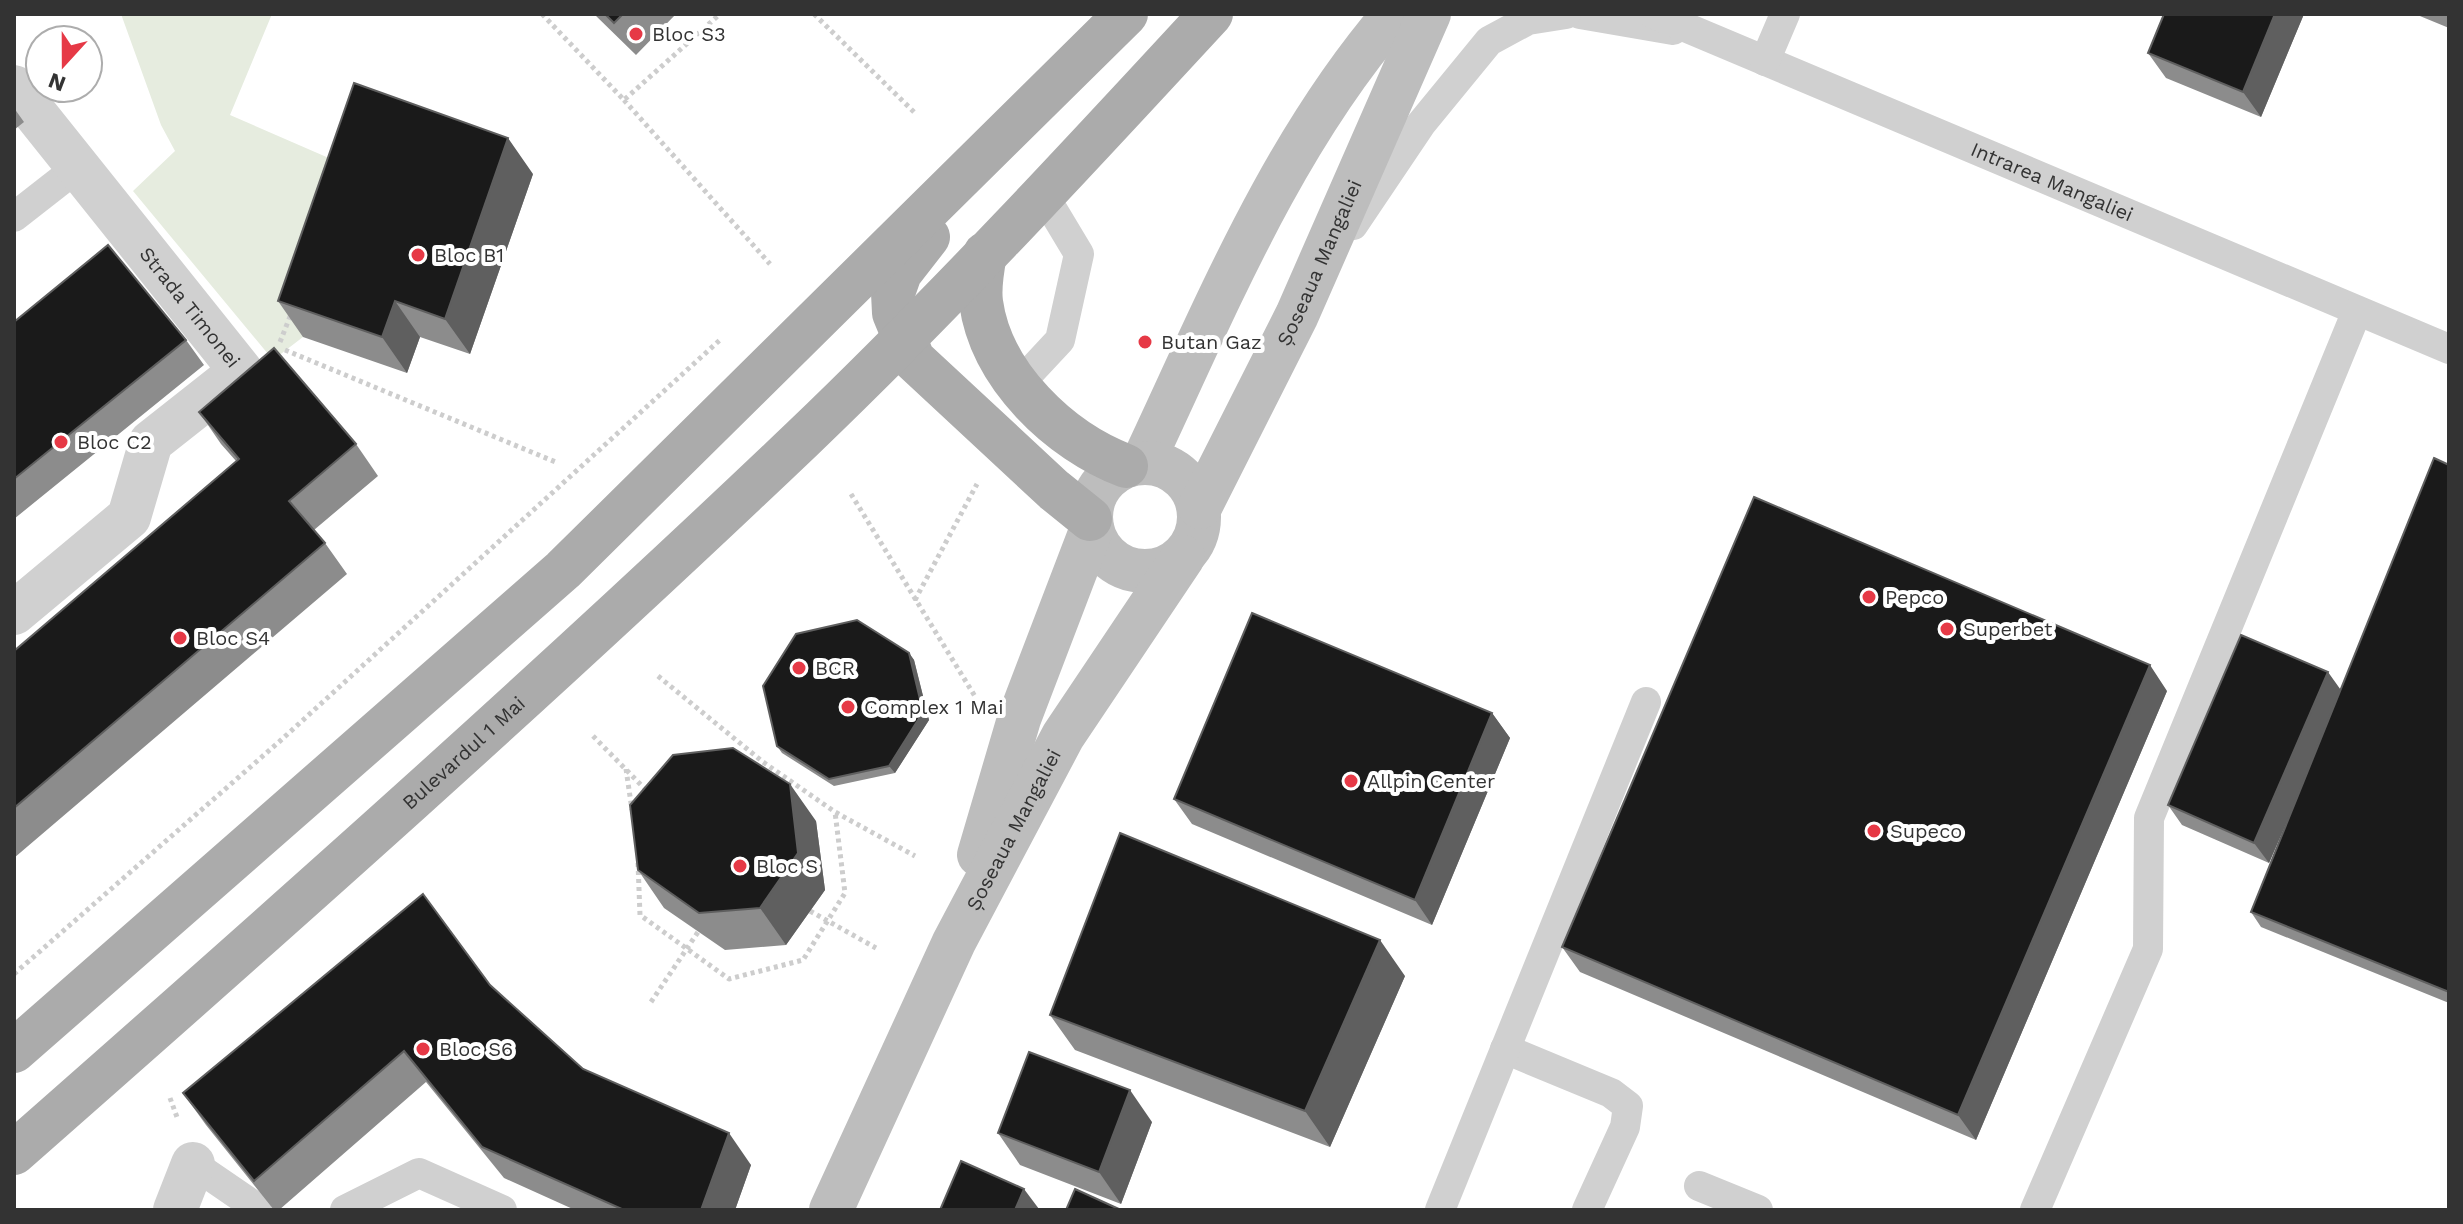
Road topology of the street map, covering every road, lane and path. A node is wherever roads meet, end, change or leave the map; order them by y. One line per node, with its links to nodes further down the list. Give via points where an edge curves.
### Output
1 (542, 14): 16 (path)
2 (720, 14): 16 (path)
3 (814, 14): 17 (path)
4 (1126, 14): 14 (main road)
5 (1211, 14): 19 (main road)
6 (1394, 14): 31 (street, via 1314,118)
7 (1429, 14): 25 (street, Șoseaua Mangaliei)
8 (1566, 14): 25 (lane, via 1528,20 1489,41 1461,72 1355,221)
9 (1580, 14): 12 (lane)
10 (1654, 14): 12 (lane, Intrarea Mangaliei)
11 (1785, 14): 13 (lane)
12 (1717, 41): 13 (lane, Intrarea Mangaliei)
13 (1765, 61): 24 (lane, Intrarea Mangaliei)
14 (1068, 75): 27 (main road, via 1006,158 911,255 893,293); 60 (main road, via 563,570)
15 (14, 87): 18 (street, Strada Timonei)
16 (624, 100): 22 (path)
17 (916, 114)
18 (78, 167): 20 (lane); 38 (street, Strada Timonei, via 241,371 151,442 129,517)
19 (1043, 194): 21 (main road); 29 (lane, via 1079,254 1060,340)
20 (14, 217)
21 (985, 254): 27 (main road); 29 (main road, via 983,312)
22 (770, 264)
23 (294, 304): 30 (path, via 279,347)
24 (2357, 311): 28 (lane, Intrarea Mangaliei); 72 (lane, via 2149,818 2148,949)
25 (1297, 315): 34 (street, Șoseaua Mangaliei)
26 (728, 333): 57 (path, via 280,741)
27 (902, 338): 35 (main road, via 928,376); 61 (main road, Bulevardul 1 Mai, via 804,436 333,872)
28 (2449, 349)
29 (1018, 385): 31 (main road, via 1064,432 1099,456)
30 (558, 463)
31 (1134, 464): 34 (street, via 1173,469 1186,480); 35 (street, via 1102,483)
32 (980, 479): 37 (path)
33 (851, 494): 37 (path)
34 (1200, 507): 36 (street, via 1198,531)
35 (1091, 524): 36 (street, via 1108,556 1121,566 1153,571); 54 (street, Șoseaua Mangaliei, via 1019,719)
36 (1183, 557): 54 (street, Șoseaua Mangaliei, via 1063,736)
37 (915, 600): 40 (path)
38 (14, 613)
39 (658, 676): 43 (path)
40 (976, 699)
41 (1646, 702): 59 (lane)
42 (593, 736): 45 (path)
43 (763, 762): 44 (path); 47 (path)
44 (750, 765)
45 (626, 768): 46 (path); 48 (path)
46 (655, 799)
47 (835, 812): 49 (path); 52 (path, via 845,893)
48 (633, 821)
49 (915, 856)
50 (637, 861): 55 (path, via 640,915)
51 (810, 911): 52 (path)
52 (827, 921): 55 (path, via 803,960 729,979); 56 (path)
53 (698, 932): 55 (path)
54 (954, 942): 68 (street, Șoseaua Mangaliei)
55 (687, 948): 58 (path)
56 (876, 948)
57 (14, 974)
58 (651, 1002)
59 (1505, 1049): 69 (lane); 70 (lane, via 1611,1093 1628,1106 1625,1127)
60 (14, 1051)
61 (14, 1153)
62 (193, 1164): 64 (street); 65 (lane)
63 (1699, 1186): 71 (lane)
64 (175, 1210)
65 (260, 1210)
66 (345, 1210): 67 (lane, via 419,1173)
67 (502, 1210)
68 (831, 1210)
69 (1440, 1210)
70 (1587, 1210)
71 (1758, 1210)
72 (2035, 1210)

